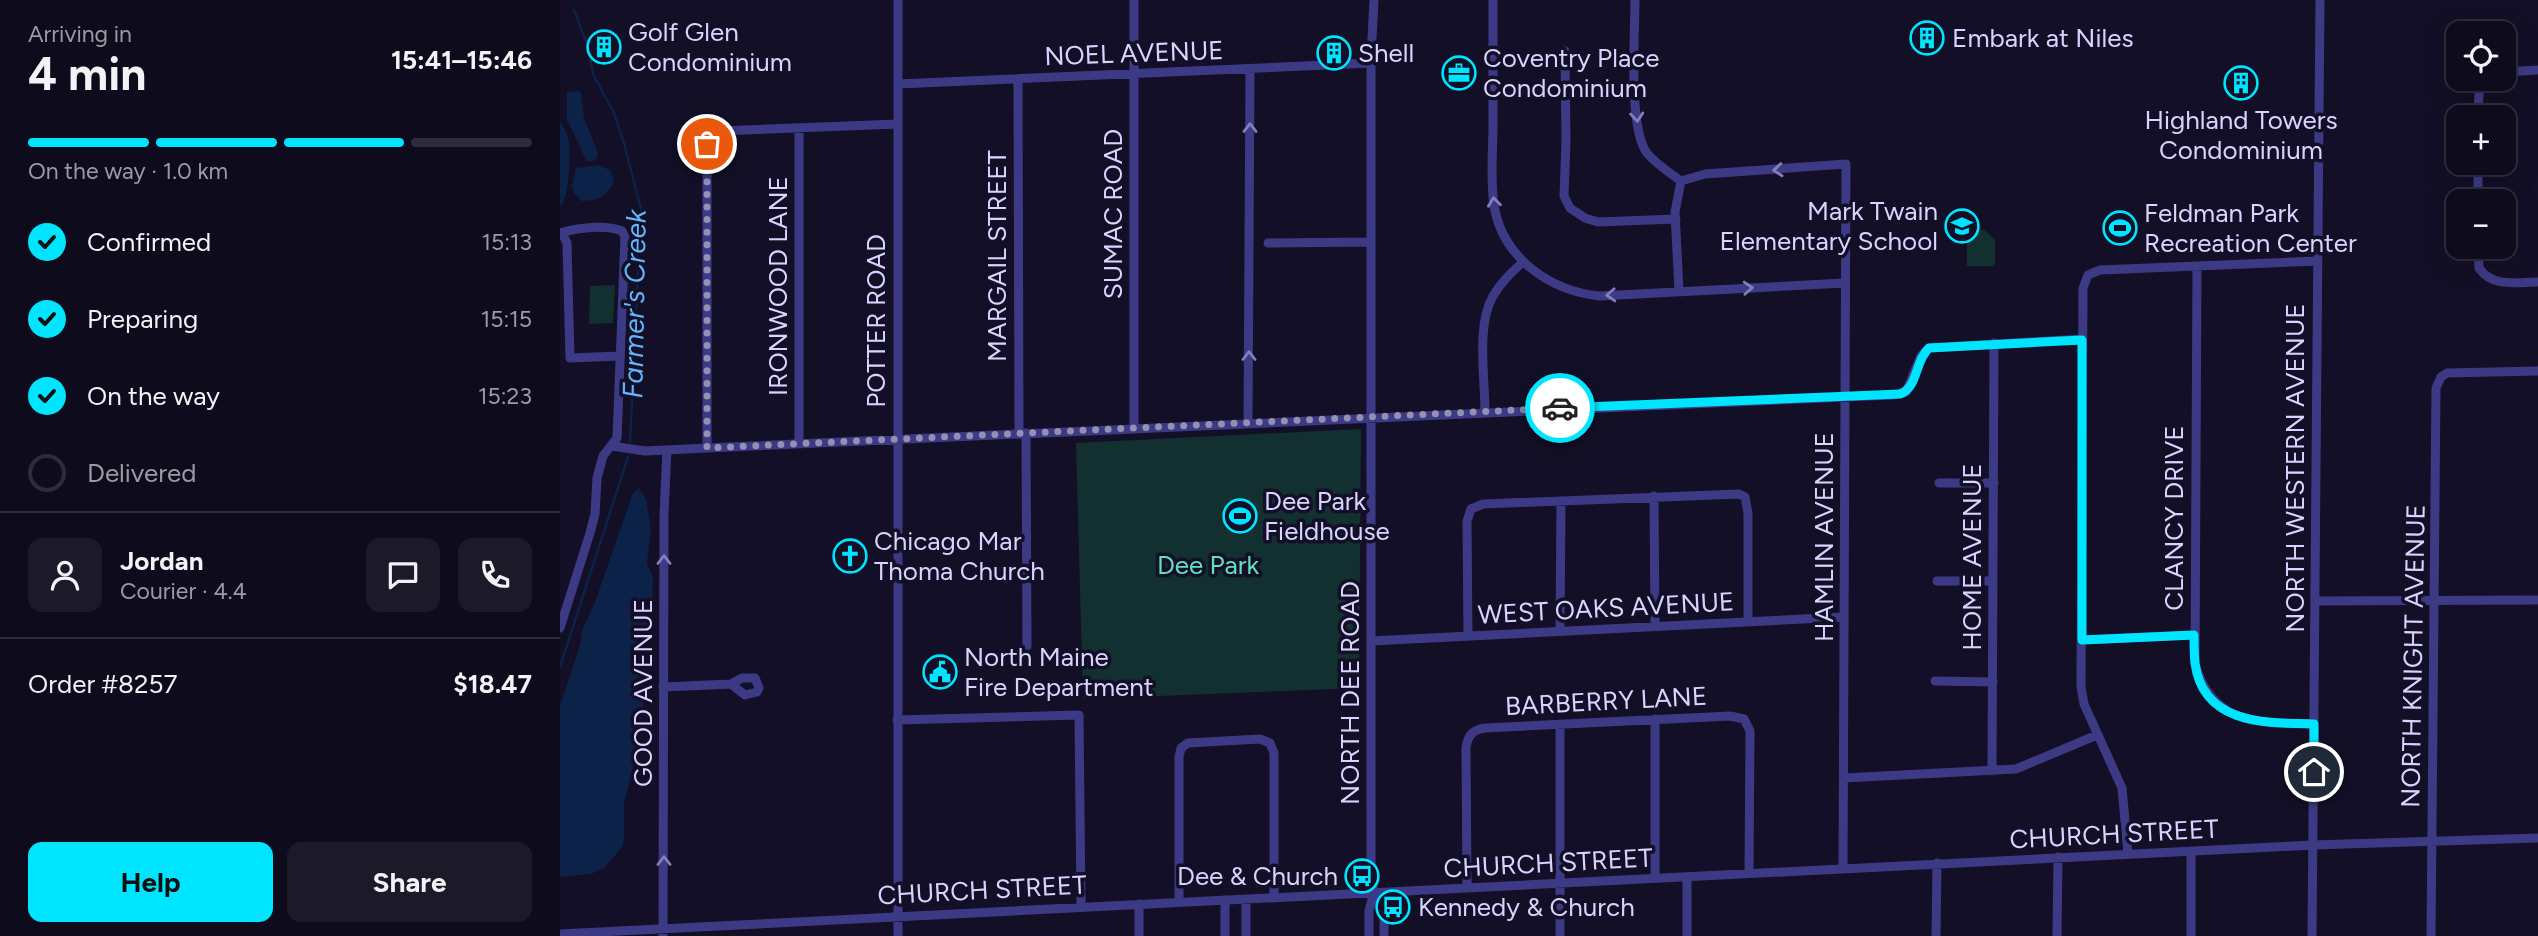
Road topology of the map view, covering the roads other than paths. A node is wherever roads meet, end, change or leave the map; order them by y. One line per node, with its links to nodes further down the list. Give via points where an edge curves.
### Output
1 (898, 0): 14 (street, POTTER ROAD)
2 (1134, 0): 12 (street, SUMAC ROAD)
3 (1374, 0): 8 (street, NORTH DEE ROAD)
4 (1493, 0): 24 (street, one-way to 4, via 1506,240 1493,203)
5 (1635, 0): 17 (street, one-way to 17, via 1640,140 1654,160)
6 (2320, 0): 23 (street, NORTH WESTERN AVENUE)
7 (1565, 51): 18 (street, via 1564,196 1570,208 1598,222)
8 (1371, 64): 9 (street, NOEL AVENUE); 20 (street, NORTH DEE ROAD)
9 (1250, 69): 12 (street, NOEL AVENUE); 37 (street, one-way to 9)
10 (2538, 70): 11 (street)
11 (2516, 71)
12 (1134, 74): 13 (street, NOEL AVENUE); 38 (street, SUMAC ROAD)
13 (1018, 79): 14 (street, NOEL AVENUE); 39 (street, MARGAIL STREET)
14 (898, 84): 15 (street, POTTER ROAD)
15 (897, 124): 16 (street); 40 (street, POTTER ROAD)
16 (799, 128): 41 (street, IRONWOOD LANE); 43 (street, via 718,131 710,135 707,144)
17 (1681, 181): 18 (street); 27 (street, HAMLIN AVENUE, one-way to 17, via 1846,164 1705,174)
18 (1676, 219): 28 (street)
19 (561, 233): 31 (street, via 614,228 625,237); 32 (street, via 567,243)
20 (1371, 242): 21 (street); 36 (street, NORTH DEE ROAD)
21 (1268, 243)
22 (2479, 259): 26 (street, via 2479,268 2491,280)
23 (2318, 261): 25 (street); 53 (street, NORTH WESTERN AVENUE)
24 (1523, 262): 28 (street, one-way to 24, via 1584,294 1555,284); 35 (street, via 1500,285 1488,308)
25 (2197, 266): 29 (street, via 2100,270 2088,275 2082,288); 59 (street, CLANCY DRIVE)
26 (2538, 282)
27 (1844, 283): 28 (street, one-way to 27); 34 (street, HAMLIN AVENUE)
28 (1679, 291)
29 (2082, 340): 30 (street); 61 (street)
30 (1994, 344): 34 (street, via 1929,348 1906,392); 46 (street, HOME AVENUE)
31 (620, 356): 32 (street); 42 (street, via 617,438)
32 (565, 358)
33 (2538, 371): 51 (street, NORTH KNIGHT AVENUE, via 2452,372 2441,377 2437,388)
34 (1846, 397): 35 (street); 54 (street, HAMLIN AVENUE)
35 (1485, 411): 36 (street)
36 (1371, 418): 37 (street); 62 (street, NORTH DEE ROAD)
37 (1248, 424): 38 (street)
38 (1134, 429): 39 (street)
39 (1023, 433): 40 (street); 63 (street, MARGAIL STREET)
40 (897, 440): 41 (street); 69 (street, POTTER ROAD)
41 (799, 444): 43 (street)
42 (612, 446): 44 (street); 57 (street, via 603,456 593,523)
43 (707, 448): 44 (street)
44 (667, 450): 67 (street, GOOD AVENUE, one-way to 44)
45 (1938, 482): 46 (street)
46 (1993, 483): 50 (street, HOME AVENUE)
47 (1654, 496): 48 (street); 55 (street, via 1733,492 1745,496); 56 (street)
48 (1561, 501): 58 (street); 60 (street, via 1483,504 1471,509 1467,521)
49 (1937, 581): 50 (street)
50 (1993, 582): 65 (street, HOME AVENUE)
51 (2434, 600): 52 (street); 53 (street); 76 (street, NORTH KNIGHT AVENUE)
52 (2538, 600)
53 (2315, 601): 71 (street, NORTH WESTERN AVENUE)
54 (1844, 617): 55 (street, WEST OAKS AVENUE); 74 (street, HAMLIN AVENUE)
55 (1748, 622): 56 (street, WEST OAKS AVENUE)
56 (1655, 626): 58 (street, WEST OAKS AVENUE)
57 (560, 628)
58 (1560, 631): 60 (street, WEST OAKS AVENUE)
59 (2194, 635): 61 (street); 71 (street, CLANCY DRIVE, via 2200,681 2226,711 2253,722)
60 (1468, 636): 62 (street, WEST OAKS AVENUE)
61 (2082, 640): 72 (street, via 2082,695)
62 (1371, 641): 88 (street, NORTH DEE ROAD)
63 (1027, 646)
64 (1936, 681): 65 (street)
65 (1993, 682): 73 (street, HOME AVENUE)
66 (731, 684): 67 (street)
67 (663, 687): 96 (street, GOOD AVENUE, one-way to 67)
68 (1655, 719): 70 (street, BARBERRY LANE); 83 (street, BARBERRY LANE, via 1744,719 1750,730); 85 (street)
69 (897, 720): 94 (street, via 1079,715); 95 (street, POTTER ROAD)
70 (1560, 724): 86 (street); 87 (street, BARBERRY LANE, via 1485,727 1471,733 1466,748)
71 (2314, 724): 77 (street, NORTH WESTERN AVENUE)
72 (2097, 735): 73 (street, via 2017,769); 79 (street, via 2122,788)
73 (1992, 771): 74 (street)
74 (1844, 778): 82 (street, HAMLIN AVENUE)
75 (2538, 838): 76 (street, CHURCH STREET)
76 (2432, 841): 77 (street, CHURCH STREET); 110 (street, NORTH KNIGHT AVENUE)
77 (2313, 845): 78 (street, CHURCH STREET); 109 (street, NORTH WESTERN AVENUE)
78 (2192, 851): 79 (street, CHURCH STREET); 108 (street)
79 (2128, 854): 80 (street, CHURCH STREET)
80 (2058, 857): 81 (street, CHURCH STREET); 107 (street)
81 (1937, 863): 82 (street, CHURCH STREET); 106 (street)
82 (1843, 869): 83 (street, CHURCH STREET)
83 (1749, 873): 84 (street, CHURCH STREET)
84 (1687, 877): 85 (street, CHURCH STREET); 105 (street)
85 (1655, 878): 86 (street, CHURCH STREET)
86 (1561, 883): 87 (street, CHURCH STREET); 104 (street)
87 (1467, 887): 88 (street, CHURCH STREET)
88 (1374, 892): 89 (street, CHURCH STREET); 102 (street); 103 (street, via 1384,911)
89 (1274, 897): 90 (street, CHURCH STREET); 92 (street, via 1274,753 1270,743 1260,739 1188,743 1181,748)
90 (1246, 899): 91 (street, CHURCH STREET); 101 (street)
91 (1225, 900): 92 (street, CHURCH STREET); 100 (street)
92 (1179, 901): 93 (street, CHURCH STREET)
93 (1139, 904): 94 (street, CHURCH STREET); 99 (street)
94 (1081, 906): 95 (street, CHURCH STREET)
95 (898, 916): 96 (street, CHURCH STREET); 98 (street, POTTER ROAD)
96 (663, 933): 97 (street, CHURCH STREET)
97 (560, 934)
98 (898, 936)
99 (1139, 936)
100 (1226, 936)
101 (1246, 936)
102 (1369, 936)
103 (1384, 936)
104 (1560, 936)
105 (1687, 936)
106 (1936, 936)
107 (2057, 936)
108 (2191, 936)
109 (2312, 936)
110 (2431, 936)

